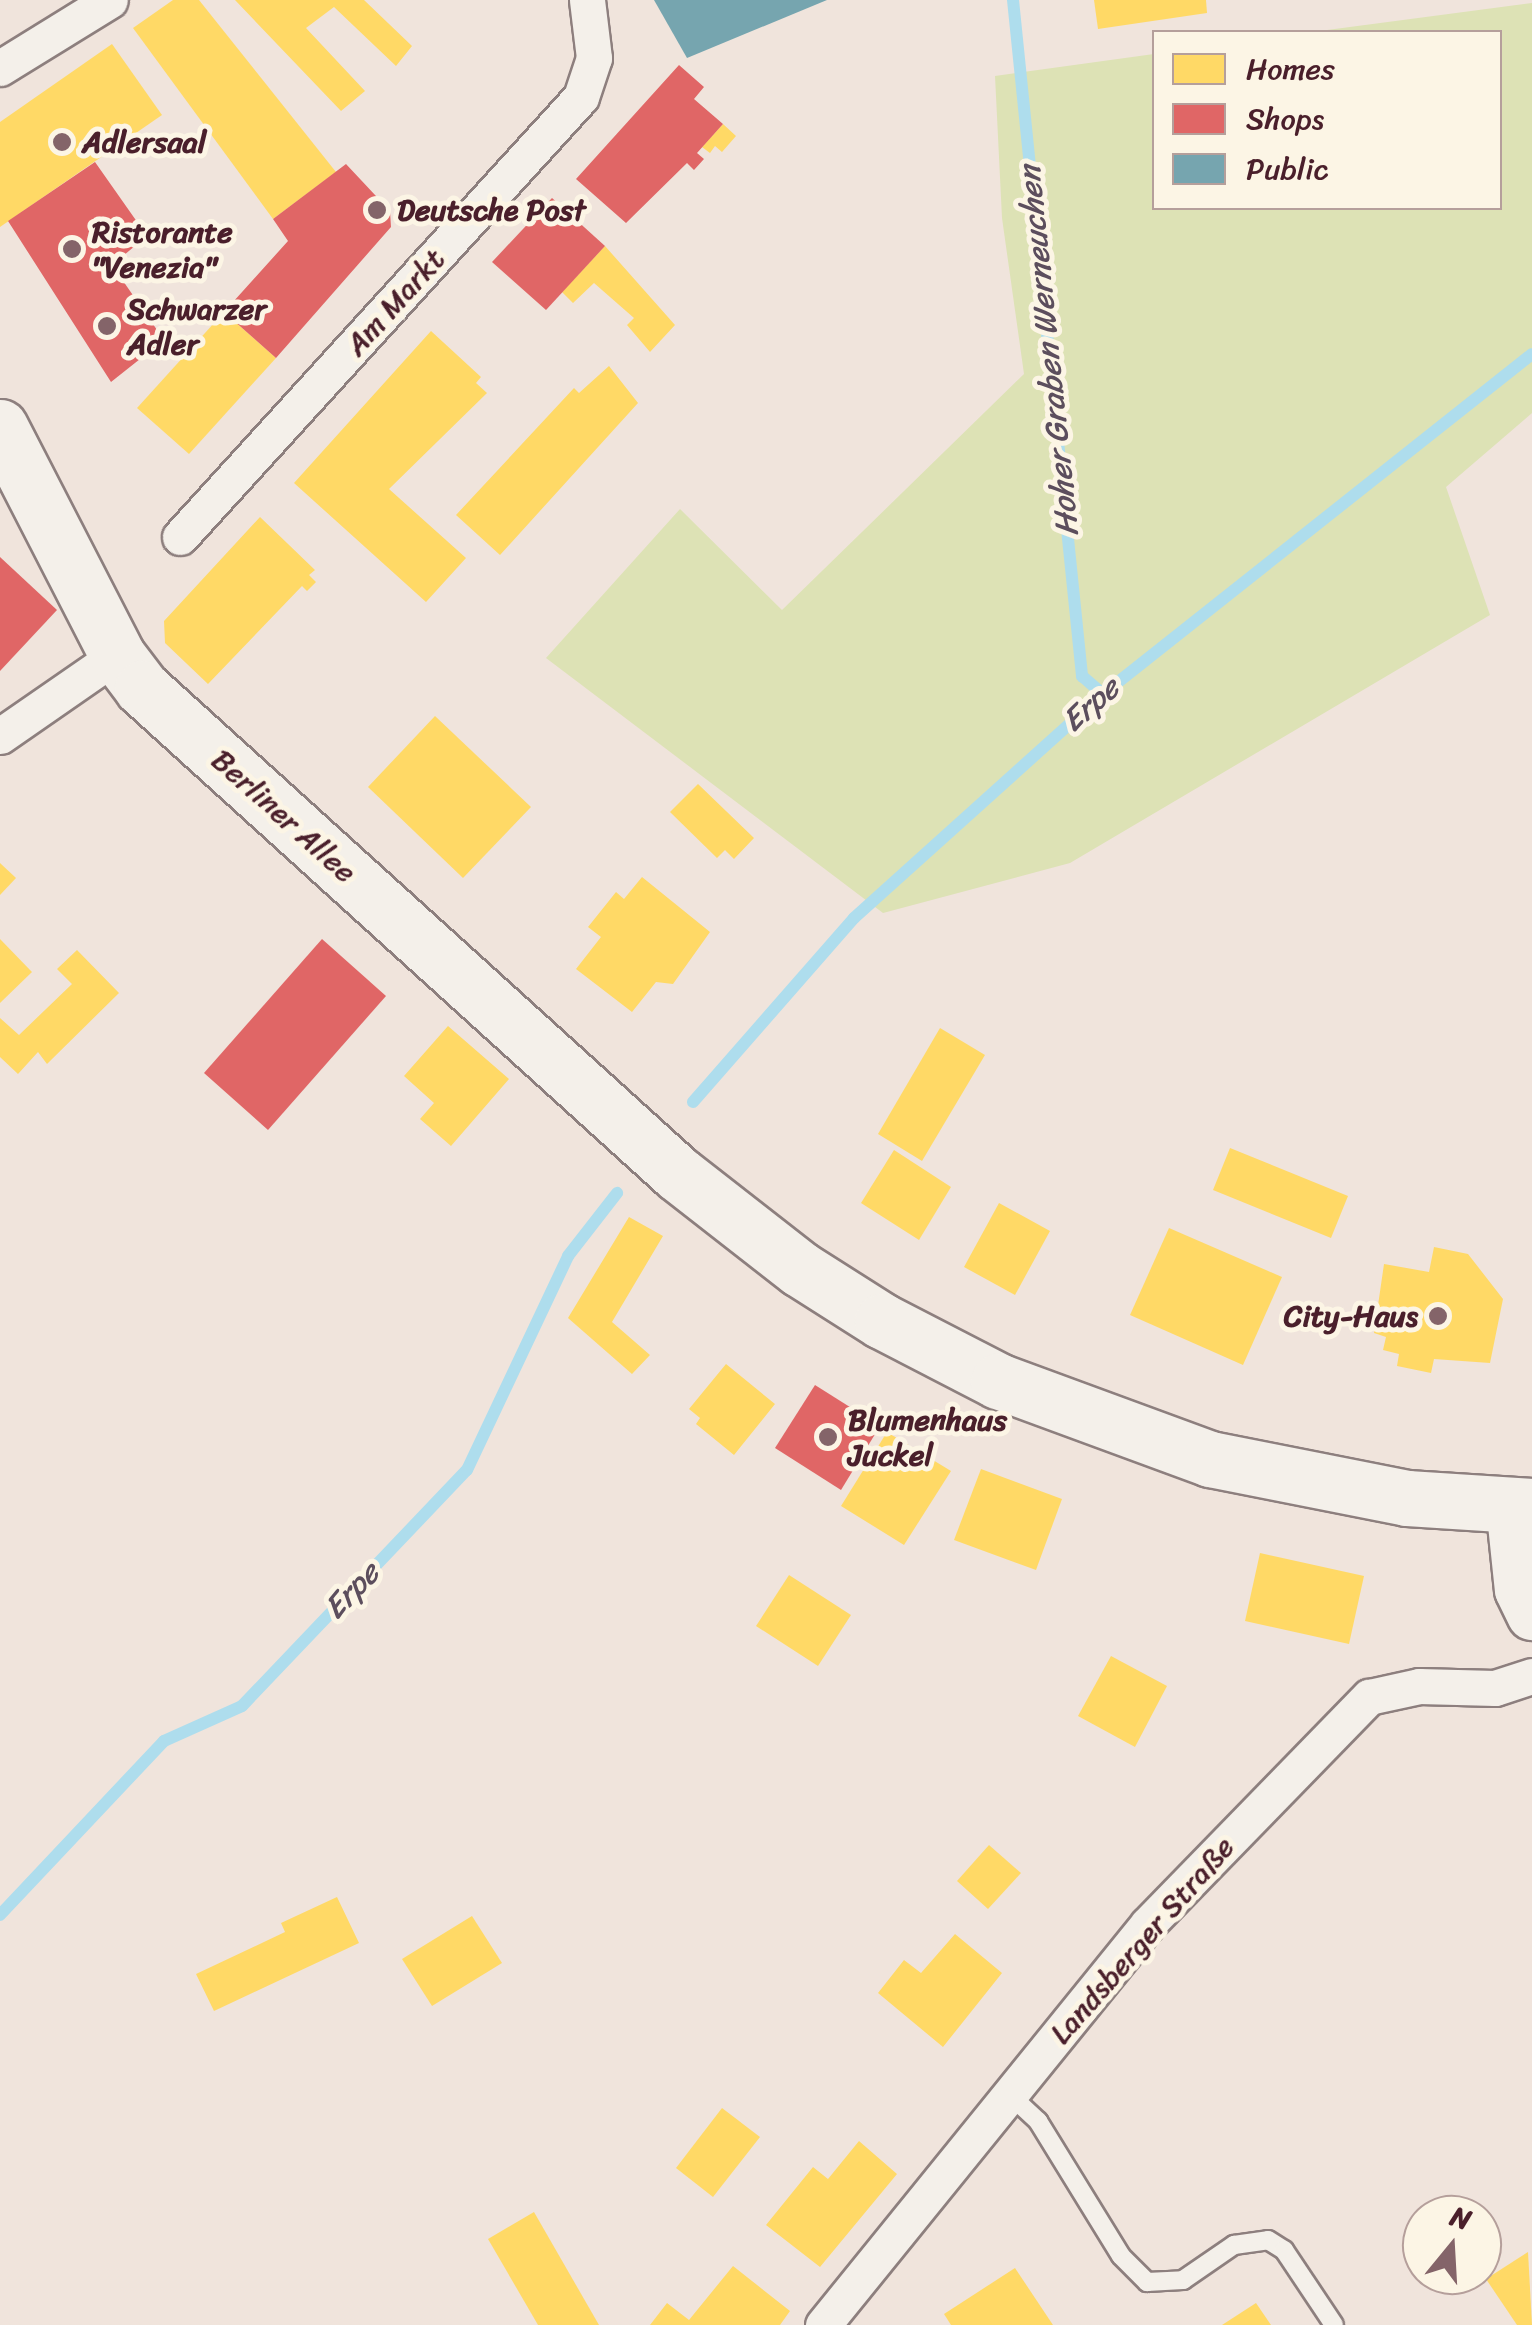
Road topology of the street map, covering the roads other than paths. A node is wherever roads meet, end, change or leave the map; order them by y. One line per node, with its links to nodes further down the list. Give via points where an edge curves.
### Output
1 (110, 0): 3 (street)
2 (587, 0): 5 (street, Am Markt, via 594,58 582,97)
3 (0, 68)
4 (0, 427): 6 (main road, Berliner Allee)
5 (180, 537)
6 (118, 656): 7 (street); 8 (main road, Berliner Allee, via 169,714 647,1145 816,1279 882,1321 1031,1396 1244,1468 1407,1498)
7 (0, 736)
8 (1522, 1505): 9 (main road, via 1520,1590)
9 (1532, 1614)
10 (1532, 1676): 11 (street, Landsberger Straße, via 1495,1688 1418,1686 1368,1697 1148,1924)
11 (1009, 2094): 12 (street, Landsberger Straße); 13 (lane, via 1038,2120 1121,2256 1147,2282 1183,2280 1234,2246 1268,2240 1284,2250)
12 (824, 2325)
13 (1334, 2325)

